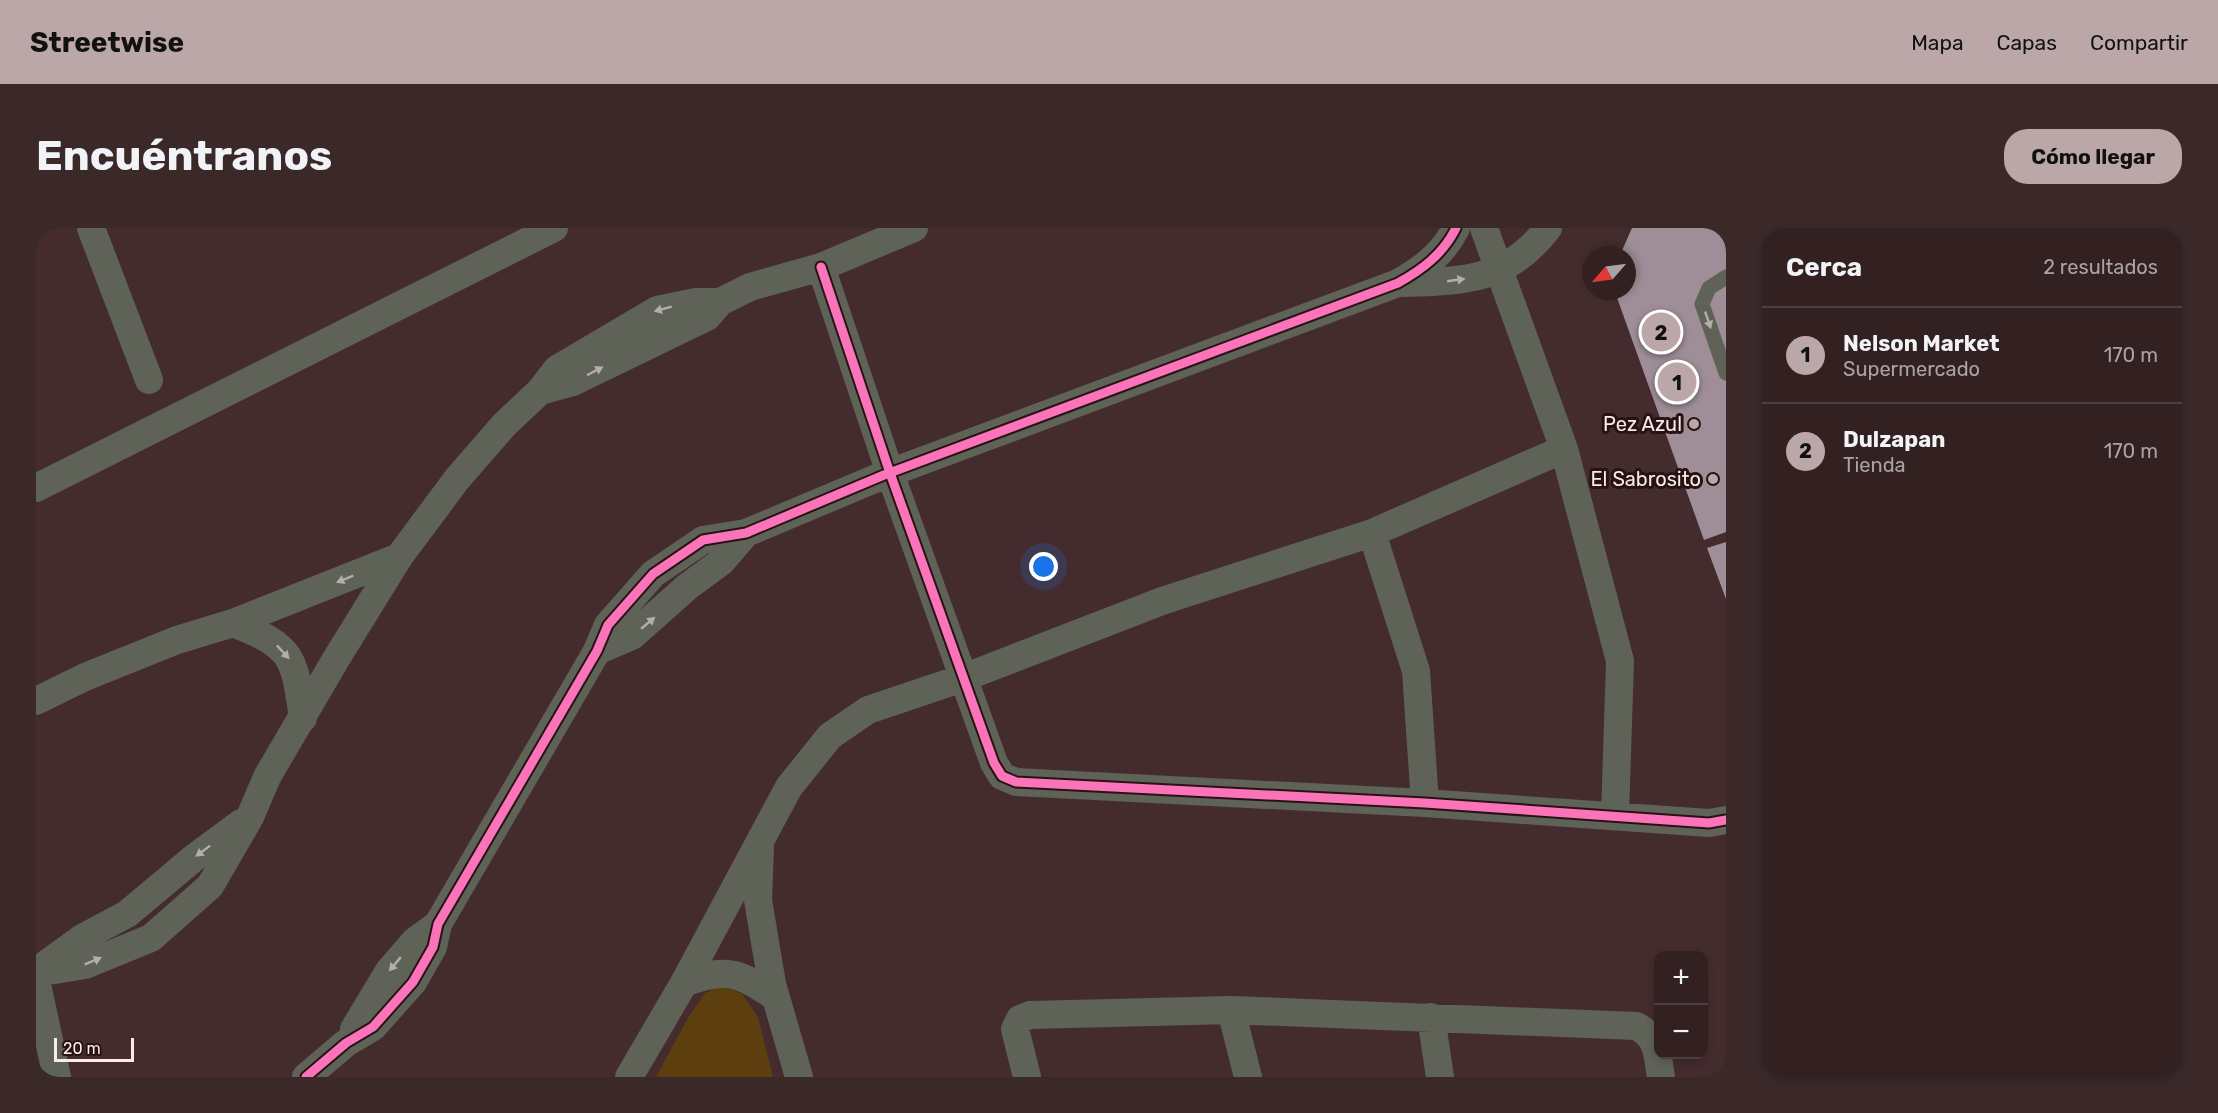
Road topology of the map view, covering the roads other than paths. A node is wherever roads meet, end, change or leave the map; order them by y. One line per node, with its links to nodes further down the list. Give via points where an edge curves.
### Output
1 (91, 228): 12 (street)
2 (554, 228): 15 (street)
3 (914, 228): 7 (street)
4 (1456, 228): 10 (street, via 1436,257)
5 (1484, 228): 8 (street)
6 (1548, 228): 8 (street, via 1519,258)
7 (821, 267): 14 (street); 17 (street, via 750,287 720,302 696,302 657,310 557,369 458,479)
8 (1498, 270): 10 (street, one-way to 8, via 1450,282); 13 (street)
9 (1726, 277): 11 (lane, one-way to 11, via 1709,288 1702,304)
10 (1398, 283): 14 (street)
11 (1726, 373)
12 (149, 380)
13 (1564, 449): 16 (street); 23 (street, via 1620,661)
14 (890, 473): 19 (street); 33 (street, via 746,532 721,562 632,636 597,651 438,924 433,948 412,982 373,1027 346,1043)
15 (36, 488)
16 (1372, 533): 19 (street, via 1162,601); 22 (street, via 1416,671)
17 (399, 557): 18 (street, one-way to 18); 21 (street)
18 (232, 623): 20 (street, via 177,640); 21 (street, one-way to 21, via 259,634 286,653 296,673)
19 (963, 678): 22 (street, via 994,763 1002,776 1016,782); 25 (street, via 868,710 830,736 789,787)
20 (36, 701)
21 (303, 718): 26 (street, via 267,777 250,817 127,914 82,938)
22 (1425, 803): 23 (street)
23 (1615, 816): 24 (street, via 1709,823)
24 (1726, 820)
25 (760, 842): 28 (street); 29 (street, via 758,900)
26 (36, 972)
27 (36, 981): 32 (street)
28 (684, 983): 29 (street, via 707,974 733,974); 34 (street)
29 (775, 997): 35 (street)
30 (1231, 1010): 31 (street); 36 (street, via 1020,1018 1015,1029); 37 (street)
31 (1431, 1017): 38 (street); 39 (street, via 1636,1026 1648,1032 1656,1046)
32 (57, 1077)
33 (306, 1077)
34 (629, 1077)
35 (799, 1077)
36 (1027, 1077)
37 (1248, 1077)
38 (1440, 1077)
39 (1661, 1077)

